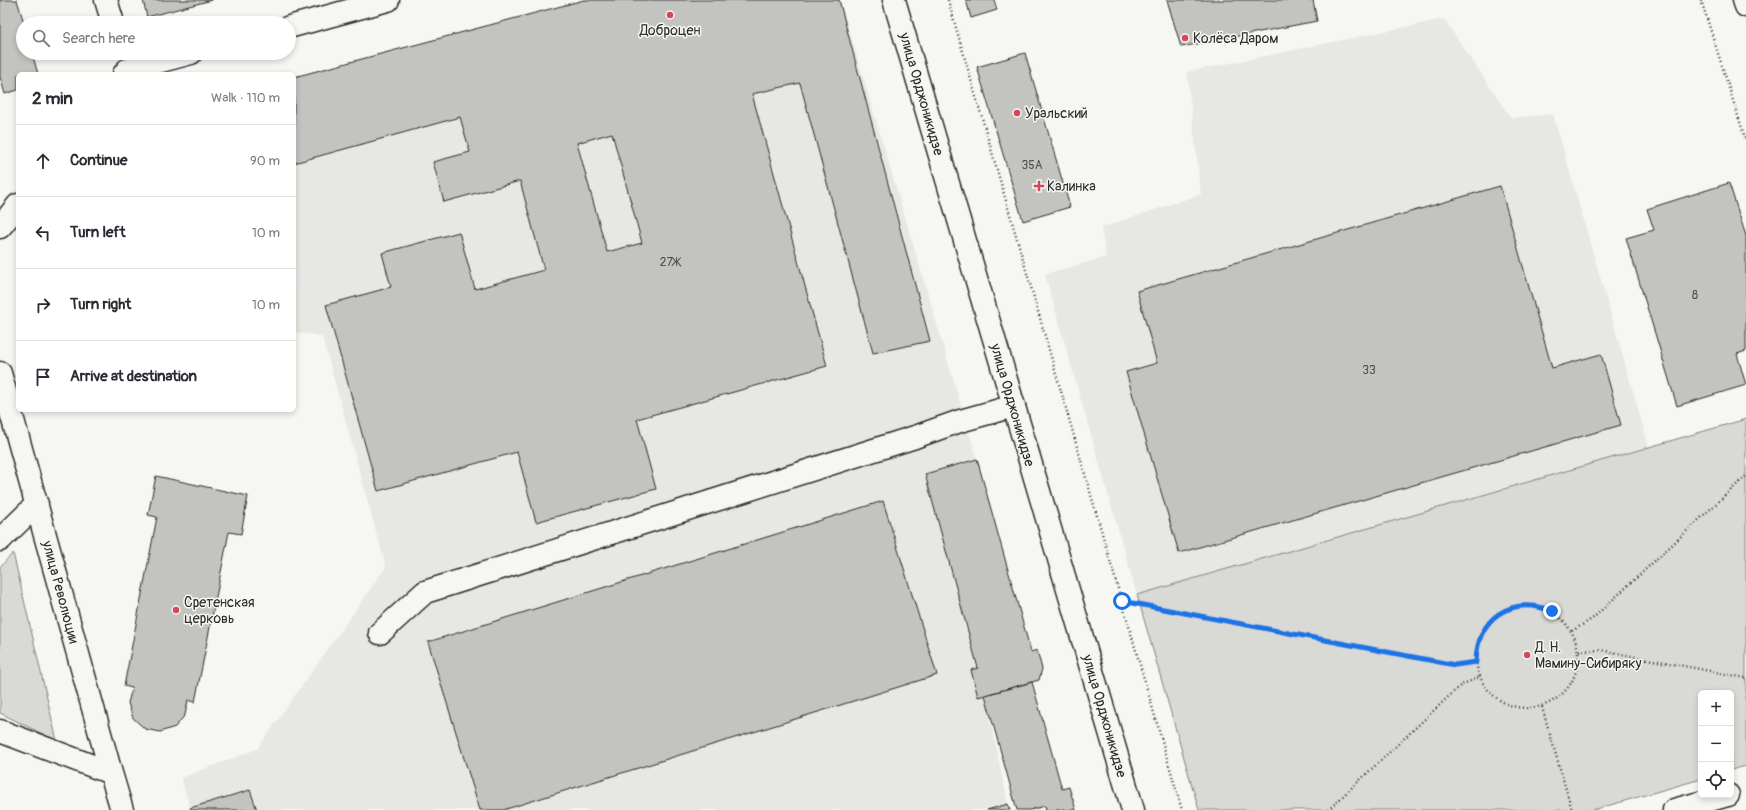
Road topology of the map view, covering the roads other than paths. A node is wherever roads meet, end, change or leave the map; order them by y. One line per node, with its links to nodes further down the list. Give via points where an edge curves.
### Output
1 (106, 0): 6 (main road)
2 (388, 0): 7 (main road)
3 (894, 0): 13 (main road, улица Орджоникидзе)
4 (1744, 0): 5 (main road)
5 (1746, 6)
6 (111, 16)
7 (296, 25)
8 (155, 60): 9 (main road)
9 (124, 66)
10 (16, 207): 11 (main road)
11 (0, 227)
12 (0, 373): 14 (main road, улица Революции)
13 (1014, 406): 16 (main road, via 425,592); 23 (main road, улица Орджоникидзе)
14 (37, 504): 15 (main road); 18 (main road, улица Революции)
15 (0, 540)
16 (380, 633)
17 (0, 731): 18 (main road)
18 (111, 773): 22 (main road, улица Революции)
19 (1746, 790): 20 (main road)
20 (1734, 794)
21 (1719, 798): 24 (main road)
22 (122, 810)
23 (1133, 810)
24 (1674, 810)

